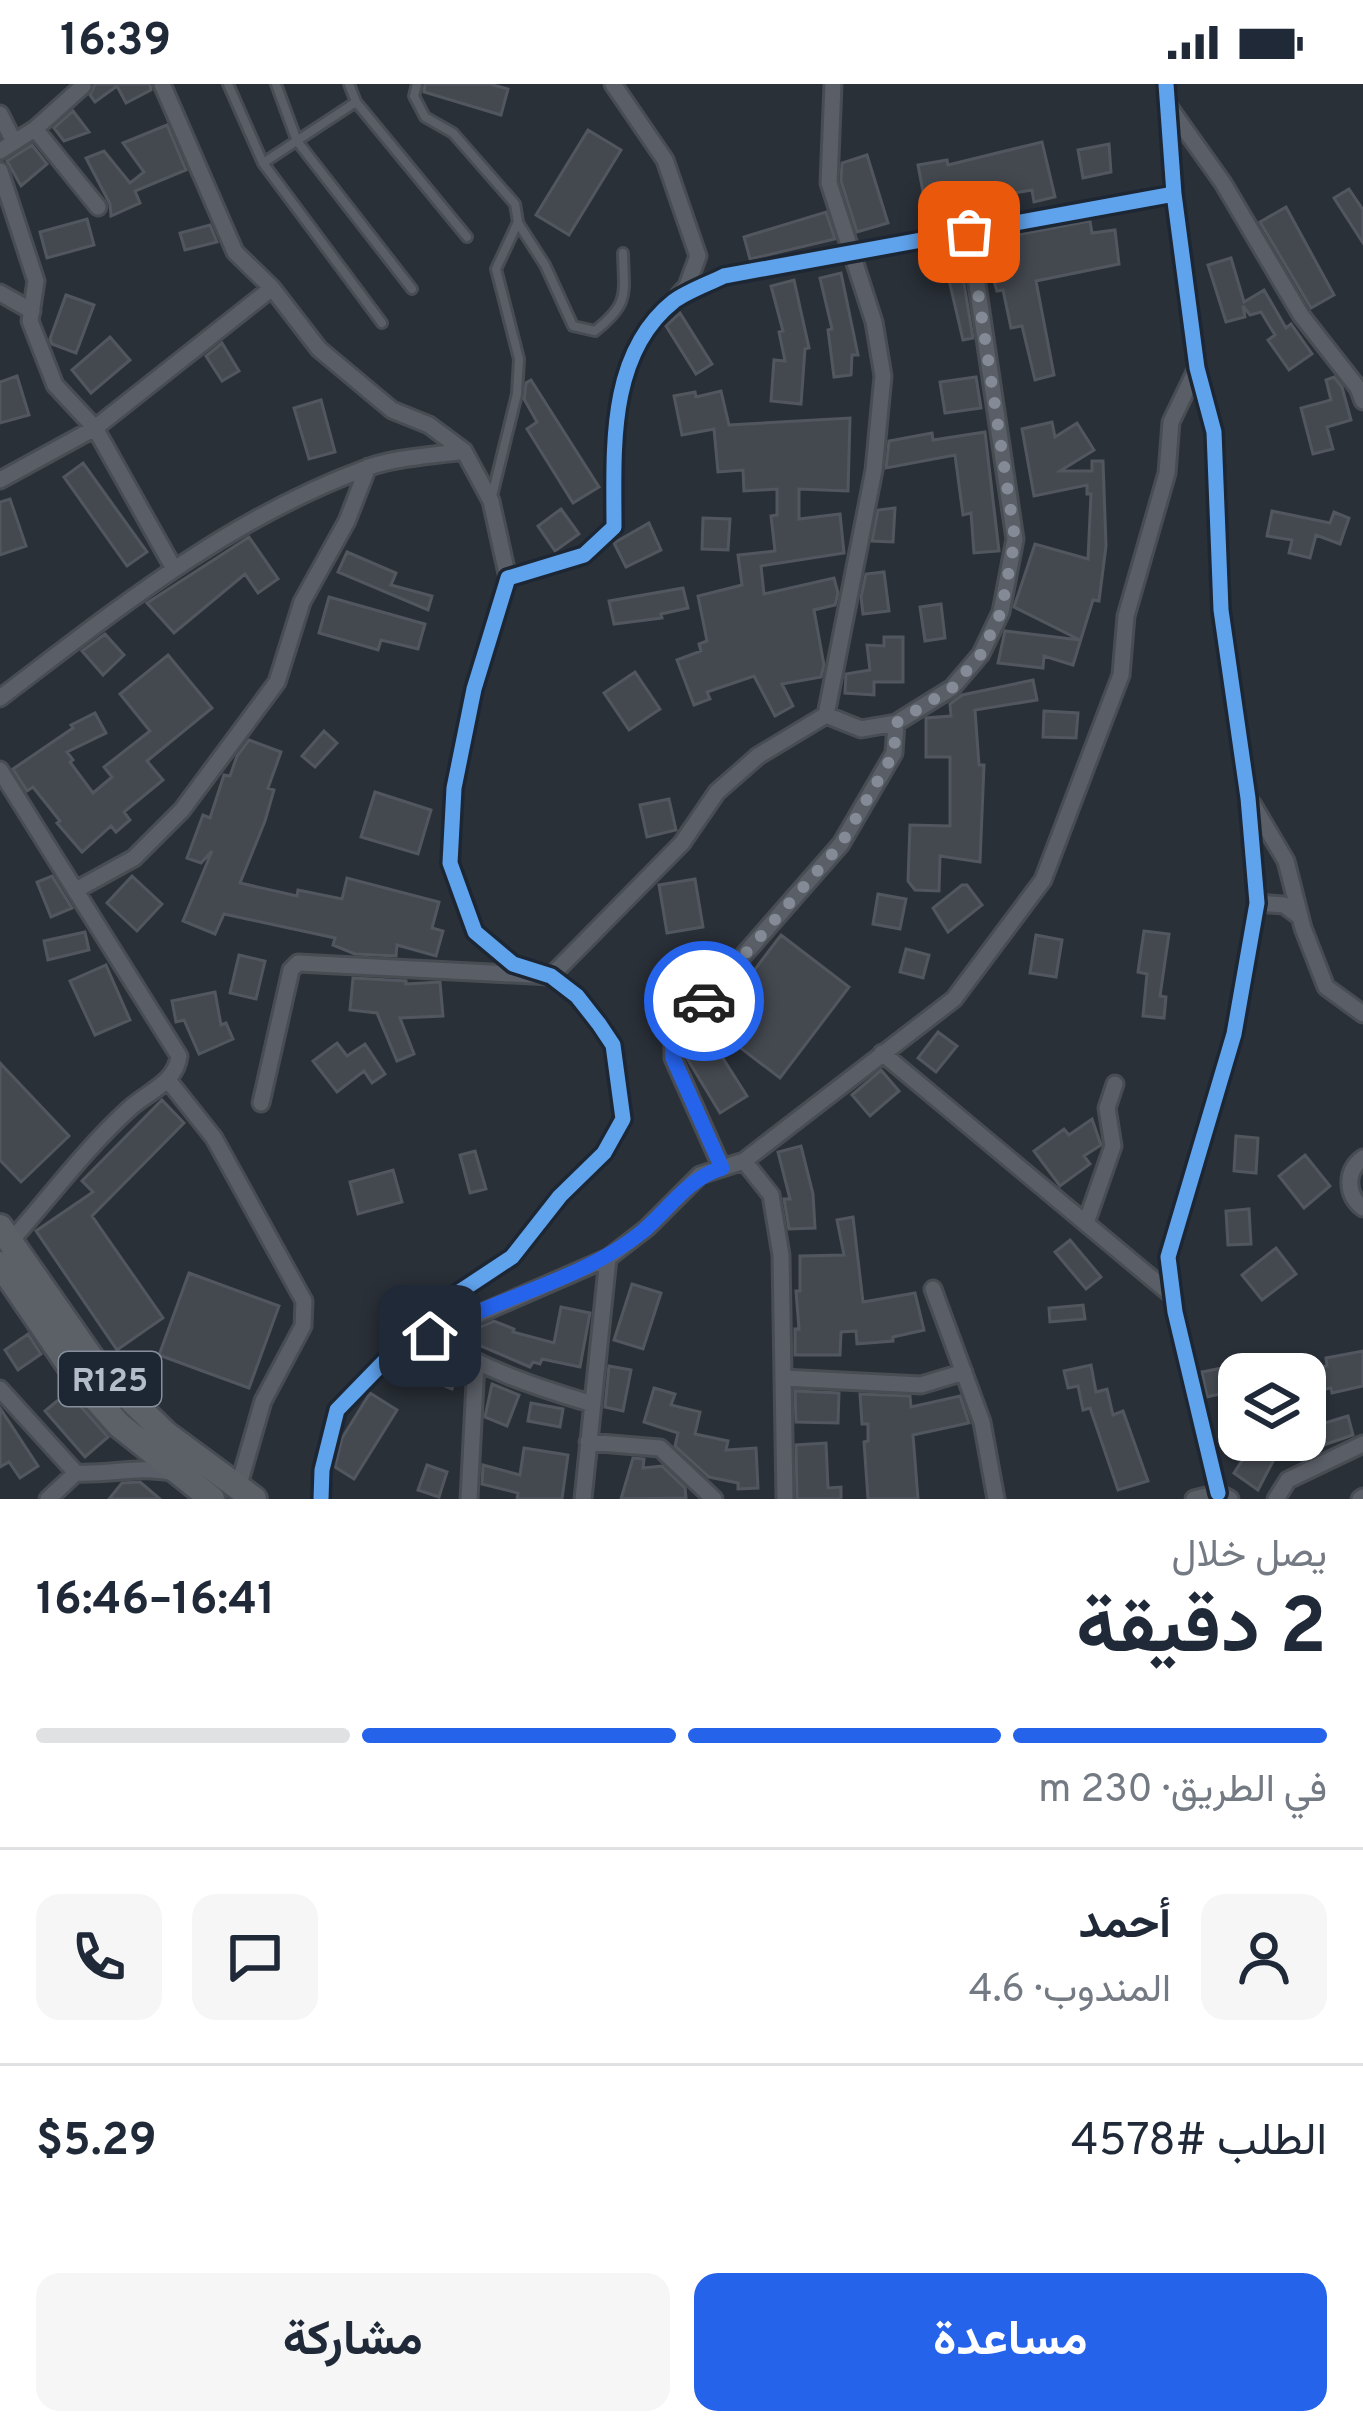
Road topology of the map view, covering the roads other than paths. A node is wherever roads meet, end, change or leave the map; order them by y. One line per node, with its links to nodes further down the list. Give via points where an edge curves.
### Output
1 (162, 84): 27 (street, via 235,252)
2 (228, 84): 18 (lane)
3 (276, 84): 16 (lane)
4 (349, 84): 11 (lane)
5 (417, 84): 22 (lane, via 425,117 453,133 515,204)
6 (613, 84): 13 (street)
7 (627, 84): 13 (street)
8 (833, 84): 26 (street, via 830,183)
9 (1166, 84): 12 (street)
10 (83, 86): 15 (street)
11 (356, 102): 16 (lane); 24 (lane)
12 (1168, 105): 20 (street); 34 (street)
13 (631, 111): 32 (street, via 664,160 698,256 687,286)
14 (0, 114): 17 (street)
15 (35, 129): 17 (street); 21 (street)
16 (297, 141): 18 (lane); 28 (lane)
17 (7, 147)
18 (263, 163): 31 (lane)
19 (0, 171): 30 (street, via 36,281)
20 (1174, 194): 23 (street); 33 (street)
21 (98, 207)
22 (518, 222): 25 (lane, via 573,326 595,331 618,312); 39 (lane, via 496,269 520,359)
23 (969, 232): 26 (street); 44 (street, via 1015,539 1001,612 981,654 952,688)
24 (467, 237)
25 (623, 253)
26 (851, 253): 32 (street, via 724,276 675,301); 43 (street, via 883,376 874,470)
27 (272, 288): 35 (street); 36 (street, via 319,349 392,410)
28 (412, 289)
29 (0, 292): 30 (street)
30 (32, 311): 35 (street, via 55,386)
31 (382, 323)
32 (633, 346): 41 (street, via 614,438 614,527 584,556)
33 (1197, 368): 46 (street, via 1214,432 1221,610); 52 (street, via 1172,422 1167,473 1126,616 1121,675 1043,880 954,999)
34 (1363, 401)
35 (95, 428): 38 (street); 40 (street)
36 (464, 451): 37 (street); 39 (street)
37 (368, 467): 40 (street, via 242,523); 47 (street, via 302,602 277,682 182,809 134,858)
38 (0, 480)
39 (491, 501): 41 (street)
40 (173, 567): 42 (street)
41 (508, 578): 50 (street, via 474,689 449,863 475,932 513,964)
42 (0, 698)
43 (826, 715): 44 (street, via 861,729); 50 (street, via 717,792 682,843)
44 (896, 723): 58 (street, via 894,753 841,844 673,1036 673,1058)
45 (0, 770): 47 (street)
46 (1249, 798): 48 (street); 49 (street, via 1286,861)
47 (76, 890): 53 (street, via 179,1056)
48 (1257, 904): 49 (street, via 1284,905); 64 (street, via 1234,1034 1168,1257)
49 (1299, 916): 51 (street, via 1326,987)
50 (551, 976): 55 (street, via 298,962); 67 (street, via 613,1045 623,1119 604,1153 512,1257 438,1306)
51 (1363, 1014)
52 (882, 1053): 57 (street); 60 (street)
53 (168, 1080): 61 (street, via 129,1109); 76 (street, via 214,1138 304,1301 303,1326 263,1401)
54 (1115, 1084): 60 (street, via 1107,1108 1113,1146)
55 (261, 1102)
56 (1363, 1158): 59 (street, via 1348,1183)
57 (744, 1161): 58 (street); 69 (street, via 771,1195 782,1255)
58 (722, 1168): 62 (street, via 700,1175)
59 (1363, 1208)
60 (1086, 1223): 64 (street)
61 (3, 1244): 75 (main road, R125, via 80,1381); 76 (main road, R125, via 99,1369 166,1434)
62 (608, 1258): 65 (street); 71 (street)
63 (933, 1289): 68 (street)
64 (1173, 1296): 77 (street)
65 (430, 1336): 66 (street); 67 (street)
66 (476, 1363): 71 (street); 81 (street)
67 (380, 1367): 80 (street, via 337,1410)
68 (964, 1372): 69 (street, via 921,1385); 85 (street)
69 (783, 1378): 84 (street)
70 (0, 1389): 74 (street)
71 (593, 1403): 72 (street)
72 (588, 1442): 82 (street); 83 (street, via 661,1448)
73 (1363, 1444): 87 (street, via 1288,1480)
74 (76, 1473): 75 (street, via 146,1467); 78 (street)
75 (182, 1475): 79 (main road, R125)
76 (246, 1493)
77 (1224, 1496): 86 (street)
78 (48, 1499)
79 (212, 1499)
80 (321, 1499)
81 (469, 1499)
82 (583, 1499)
83 (714, 1499)
84 (785, 1499)
85 (996, 1499)
86 (1194, 1499)
87 (1276, 1499)

